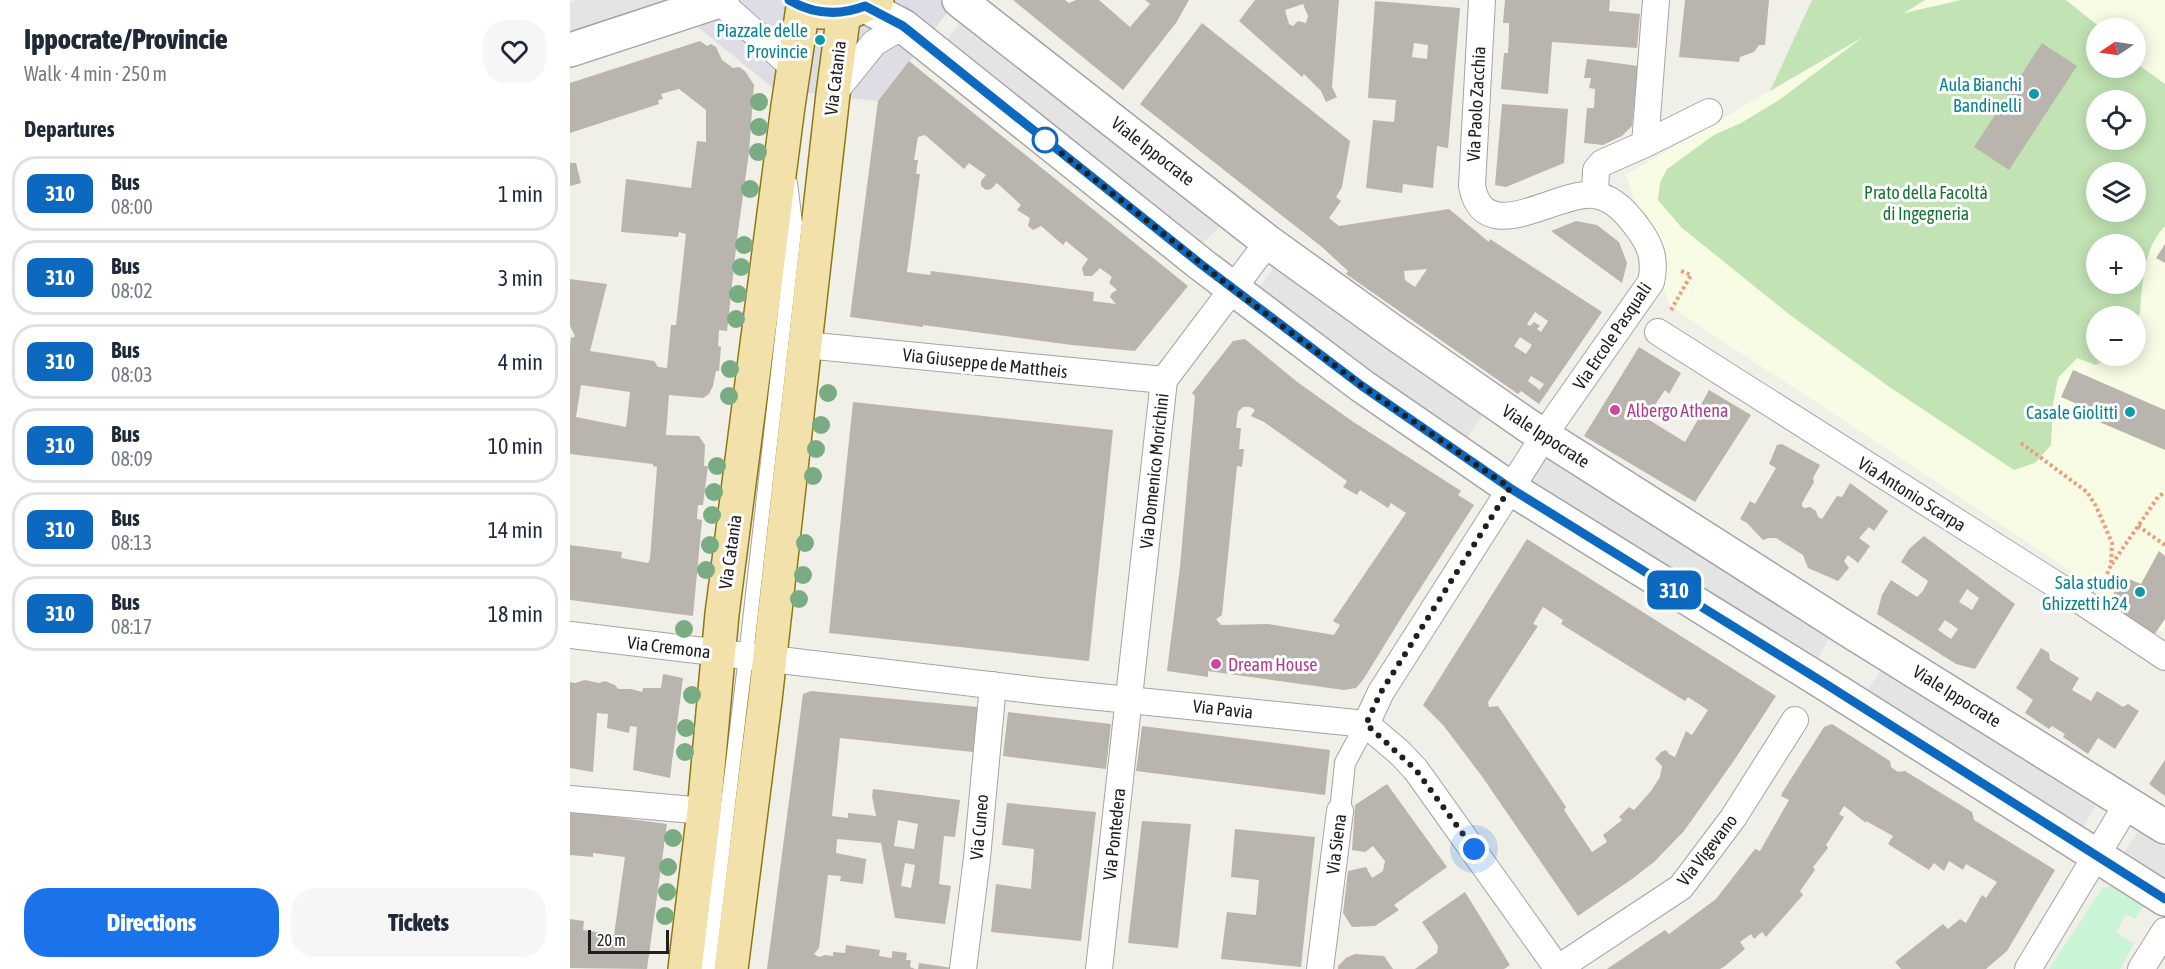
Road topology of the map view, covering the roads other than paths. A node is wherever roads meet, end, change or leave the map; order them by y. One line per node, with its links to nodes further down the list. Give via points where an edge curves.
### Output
1 (721, 0): 8 (street); 9 (street)
2 (959, 0): 17 (street, Viale Ippocrate)
3 (1482, 0): 15 (street, Via Paolo Zacchia, via 1474,198 1490,214 1501,216)
4 (1656, 0): 14 (street)
5 (796, 4): 6 (main road, via 818,12); 9 (main road, Via Catania)
6 (862, 6): 7 (street); 10 (main road, Via Catania)
7 (903, 26): 10 (street, via 874,42); 18 (street)
8 (570, 50)
9 (793, 68): 12 (main road, Via Catania)
10 (833, 94): 13 (main road, Via Catania)
11 (1709, 111): 14 (street)
12 (784, 136): 16 (lane, Via Catania); 25 (main road, Via Catania)
13 (828, 143): 16 (lane, Via Catania); 20 (main road, Via Catania)
14 (1645, 144): 15 (street, via 1602,163 1596,170)
15 (1595, 195): 22 (street, Via Ercole Pasquali, via 1627,213 1651,250 1655,265 1651,282)
16 (795, 223): 25 (lane, Via Catania)
17 (1268, 242): 18 (street, Via Domenico Morichini); 22 (street, Viale Ippocrate)
18 (1233, 289): 21 (street, Via Domenico Morichini); 23 (street, via 1362,386)
19 (1658, 332): 26 (street, Via Antonio Scarpa)
20 (805, 345): 21 (street, Via Giuseppe de Mattheis); 25 (main road, Via Catania)
21 (1164, 380): 28 (street, Via Domenico Morichini)
22 (1544, 436): 23 (street, Via Ercole Pasquali); 32 (street, Viale Ippocrate)
23 (1510, 488): 30 (street, Via Ercole Pasquali, via 1381,692); 36 (street)
24 (570, 635): 25 (street, Via Cremona)
25 (744, 656): 27 (street, Via Pavia); 33 (main road, Via Catania); 40 (lane, Via Catania); 41 (main road, Via Catania)
26 (2165, 657)
27 (993, 685): 28 (street, Via Pavia); 42 (street, Via Cuneo)
28 (1129, 699): 30 (street, Via Pavia); 43 (street, Via Pontedera)
29 (1795, 720): 45 (street, Via Vigevano, via 1733,818 1681,887)
30 (1366, 724): 34 (street, Via Siena, via 1345,763); 45 (street, via 1416,770)
31 (570, 799): 33 (street)
32 (2128, 803): 35 (street, Viale Ippocrate); 36 (street)
33 (704, 811): 39 (main road, Via Catania)
34 (1340, 811): 44 (street, Via Siena)
35 (2165, 827)
36 (2098, 856): 37 (street); 46 (street)
37 (2165, 899)
38 (2165, 931): 47 (street)
39 (684, 969)
40 (708, 969)
41 (731, 969)
42 (963, 969)
43 (1099, 969)
44 (1320, 969)
45 (1558, 969)
46 (2028, 969)
47 (2141, 969)

